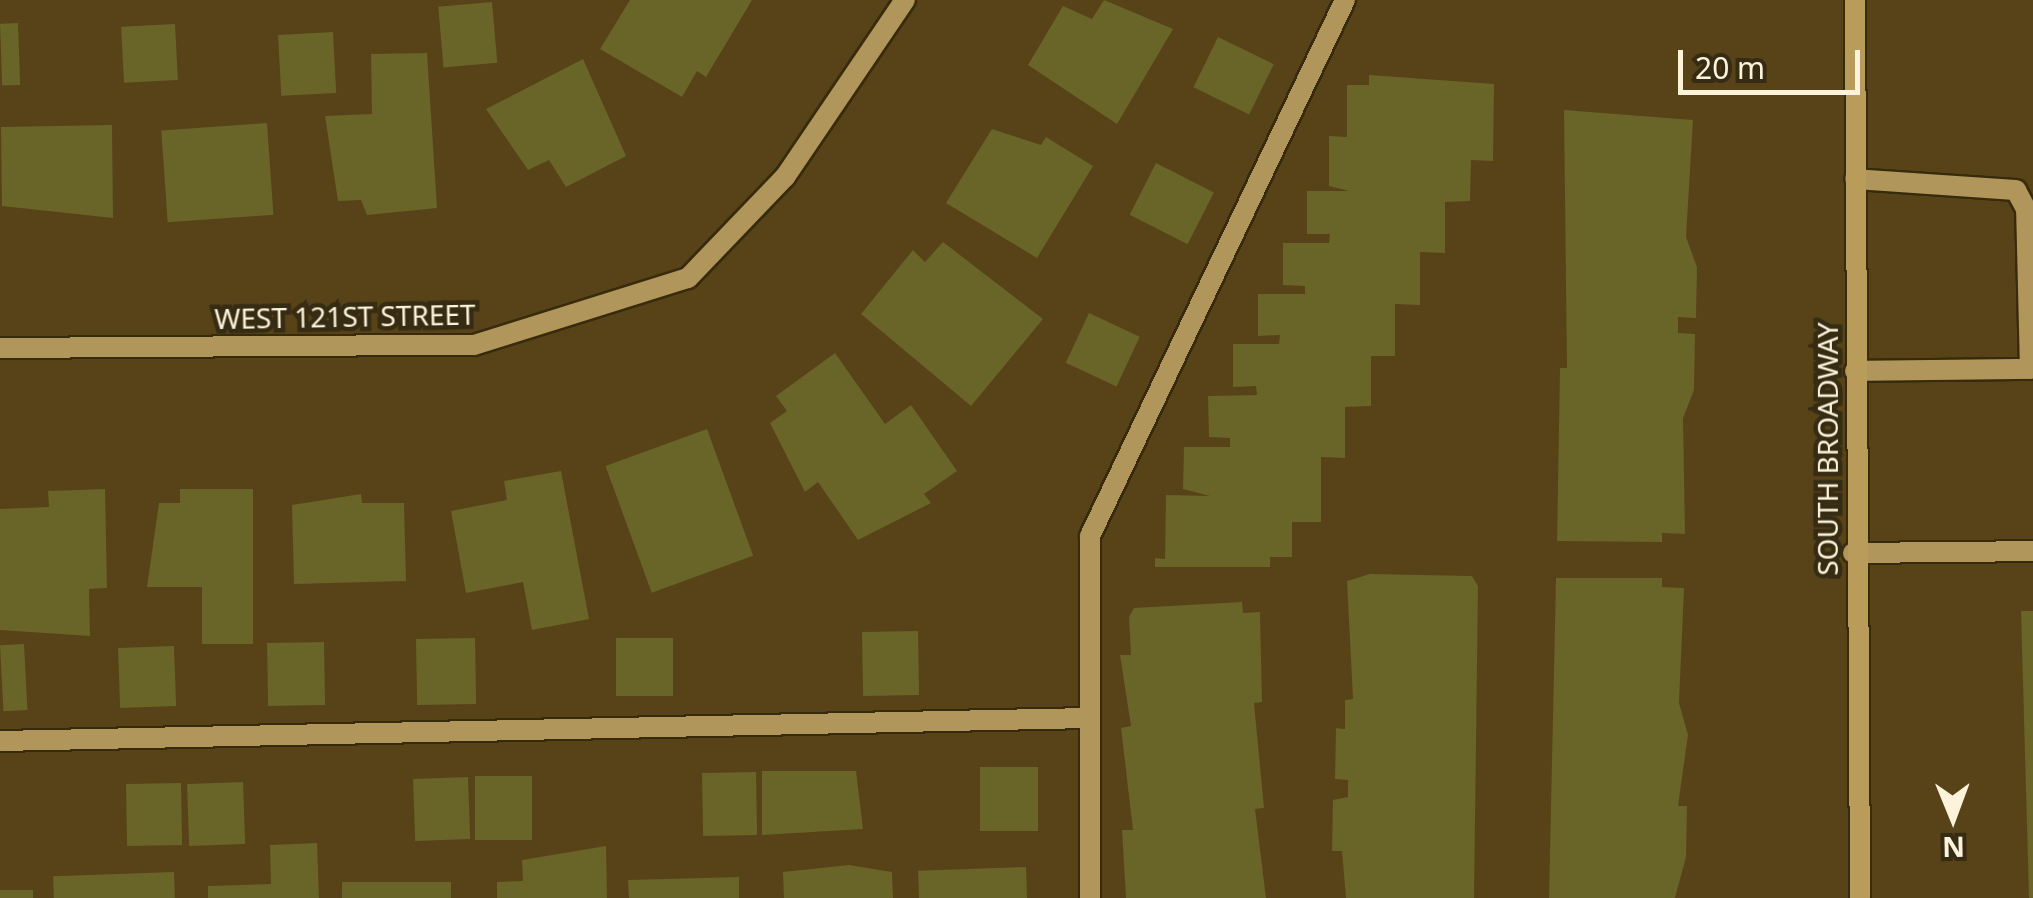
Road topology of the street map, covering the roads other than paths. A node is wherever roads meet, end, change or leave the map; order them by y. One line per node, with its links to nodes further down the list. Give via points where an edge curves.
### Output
1 (905, 0): 5 (street, WEST 121ST STREET, via 786,177 688,278 474,346)
2 (1345, 0): 10 (street, via 1090,536)
3 (1855, 0): 4 (main road, SOUTH BROADWAY)
4 (1855, 180): 6 (main road, SOUTH BROADWAY); 7 (street, via 2016,190 2026,209)
5 (0, 348)
6 (1855, 371): 7 (street); 9 (main road, SOUTH BROADWAY)
7 (2032, 374)
8 (2033, 551): 9 (street)
9 (1853, 553): 13 (main road, SOUTH BROADWAY)
10 (1089, 718): 11 (street); 12 (street)
11 (0, 742)
12 (1090, 898)
13 (1860, 898)

